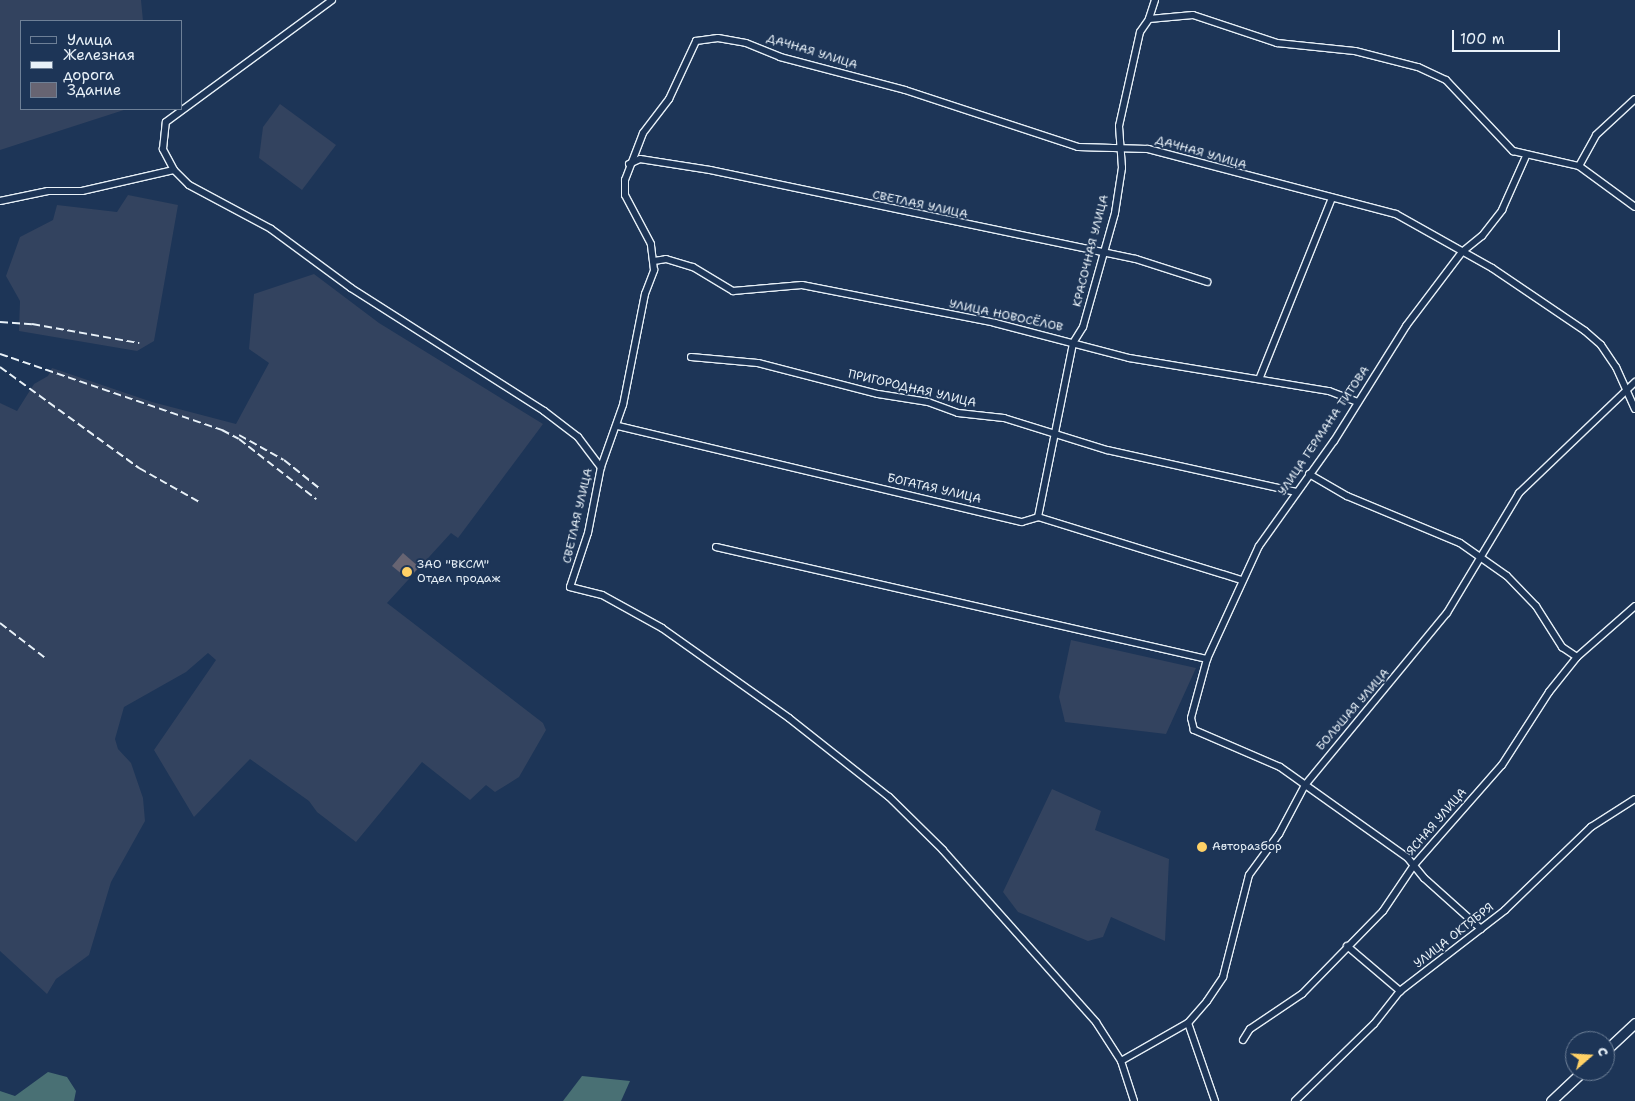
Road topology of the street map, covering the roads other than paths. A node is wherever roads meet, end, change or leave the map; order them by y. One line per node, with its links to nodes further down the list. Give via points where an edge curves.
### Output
1 (332, 0): 10 (street, via 166,122 163,149)
2 (1155, 0): 3 (street, КРАСОЧНАЯ УЛИЦА)
3 (1149, 19): 6 (street, КРАСОЧНАЯ УЛИЦА, via 1140,32 1129,77 1119,126); 7 (street, via 1193,15 1277,43 1355,51 1418,67 1446,80 1502,143)
4 (696, 41): 6 (street, ДАЧНАЯ УЛИЦА, via 718,38 746,43 780,57 905,90 1078,147); 8 (street, СВЕТЛАЯ УЛИЦА, via 669,99 642,133)
5 (1635, 99): 9 (street, via 1596,135)
6 (1121, 147): 11 (street, ДАЧНАЯ УЛИЦА, via 1148,149); 15 (street, КРАСОЧНАЯ УЛИЦА, via 1115,213)
7 (1526, 156): 9 (street); 14 (street, УЛИЦА ГЕРМАНА ТИТОВА, via 1502,210 1482,236)
8 (629, 164): 15 (street, СВЕТЛАЯ УЛИЦА, via 647,160 710,170); 16 (street, СВЕТЛАЯ УЛИЦА, via 625,195 651,244)
9 (1579, 166): 13 (street)
10 (174, 170): 12 (street, via 82,191 48,191); 27 (street, via 196,189 271,229 351,288 544,411 582,441)
11 (1332, 198): 14 (street, ДАЧНАЯ УЛИЦА, via 1396,214); 20 (street)
12 (0, 202)
13 (1635, 207)
14 (1462, 252): 22 (street, ДАЧНАЯ УЛИЦА, via 1492,268 1601,345 1616,367); 23 (street, УЛИЦА ГЕРМАНА ТИТОВА, via 1406,326)
15 (1102, 254): 17 (street, СВЕТЛАЯ УЛИЦА, via 1136,260); 18 (street, КРАСОЧНАЯ УЛИЦА, via 1083,328)
16 (654, 262): 18 (street, УЛИЦА НОВОСЁЛОВ, via 666,259 693,267 733,291 802,285 867,301 995,323); 25 (street, СВЕТЛАЯ УЛИЦА)
17 (1207, 282)
18 (1072, 344): 20 (street, УЛИЦА НОВОСЁЛОВ, via 1129,358); 26 (street, КРАСОЧНАЯ УЛИЦА)
19 (691, 357): 26 (street, ПРИГОРОДНАЯ УЛИЦА, via 758,363 878,394 928,402 958,413 1004,418)
20 (1260, 377): 23 (street, УЛИЦА НОВОСЁЛОВ, via 1329,391)
21 (1635, 382): 22 (street, БОЛЬШАЯ УЛИЦА)
22 (1626, 391): 24 (street, ДАЧНАЯ УЛИЦА); 32 (street, БОЛЬШАЯ УЛИЦА, via 1520,493)
23 (1358, 402): 28 (street, УЛИЦА ГЕРМАНА ТИТОВА)
24 (1635, 409)
25 (618, 426): 27 (street, СВЕТЛАЯ УЛИЦА); 30 (street, БОГАТАЯ УЛИЦА, via 1022,522)
26 (1057, 434): 29 (street, ПРИГОРОДНАЯ УЛИЦА); 30 (street, КРАСОЧНАЯ УЛИЦА)
27 (601, 467): 47 (street, СВЕТЛАЯ УЛИЦА, via 588,533 570,587 602,595 662,628 789,718 889,797 943,850 1096,1022)
28 (1309, 474): 29 (street, УЛИЦА ГЕРМАНА ТИТОВА); 32 (street, via 1347,496 1460,543)
29 (1296, 492): 33 (street, УЛИЦА ГЕРМАНА ТИТОВА, via 1259,546)
30 (1038, 517): 33 (street, БОГАТАЯ УЛИЦА)
31 (716, 547): 36 (street)
32 (1479, 557): 35 (street, via 1508,576 1536,606 1562,647); 37 (street, БОЛЬШАЯ УЛИЦА, via 1466,586 1431,634)
33 (1242, 580): 36 (street, УЛИЦА ГЕРМАНА ТИТОВА)
34 (1635, 606): 35 (street, ЯСНАЯ УЛИЦА)
35 (1577, 657): 39 (street, ЯСНАЯ УЛИЦА, via 1502,766)
36 (1207, 659): 37 (street, УЛИЦА ГЕРМАНА ТИТОВА, via 1191,718 1194,730 1264,759)
37 (1305, 785): 39 (street); 43 (street, БОЛЬШАЯ УЛИЦА, via 1279,834 1249,875 1223,977)
38 (1635, 799): 40 (street, УЛИЦА ОКТЯБРЯ, via 1592,827 1506,910)
39 (1414, 865): 40 (street); 41 (street, ЯСНАЯ УЛИЦА, via 1383,911)
40 (1481, 929): 42 (street, УЛИЦА ОКТЯБРЯ)
41 (1347, 946): 42 (street); 45 (street, ЯСНАЯ УЛИЦА, via 1302,994 1250,1029)
42 (1400, 991): 51 (street, УЛИЦА ОКТЯБРЯ, via 1374,1024)
43 (1188, 1023): 47 (street, БОЛЬШАЯ УЛИЦА); 50 (street)
44 (1635, 1023): 46 (main road)
45 (1244, 1040)
46 (1615, 1042)
47 (1121, 1061): 49 (street)
48 (1572, 1081): 52 (main road)
49 (1134, 1101)
50 (1215, 1101)
51 (1295, 1101)
52 (1551, 1101)

